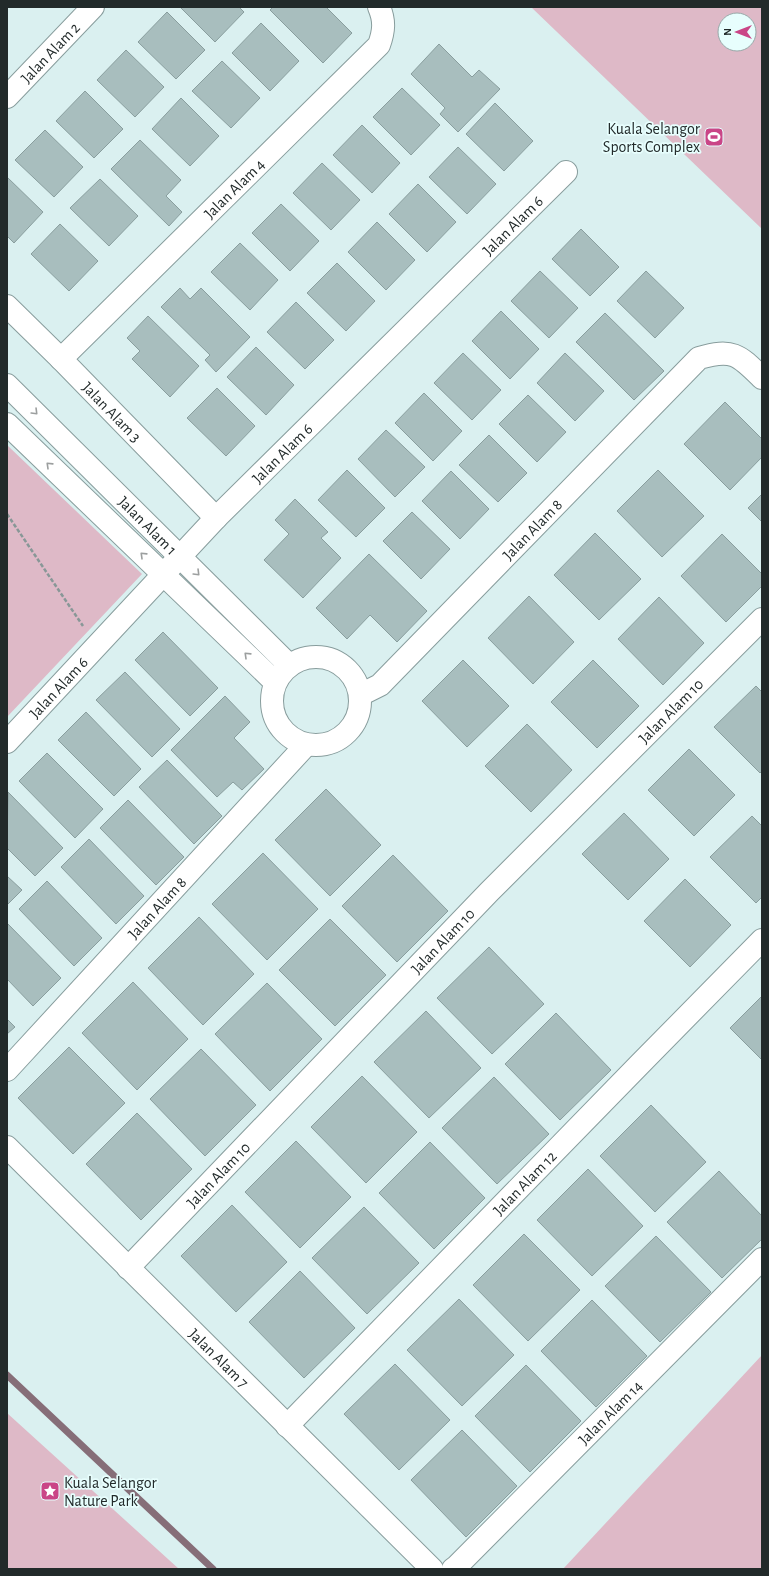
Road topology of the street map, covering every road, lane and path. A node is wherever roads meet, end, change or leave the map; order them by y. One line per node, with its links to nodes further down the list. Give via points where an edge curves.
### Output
1 (93, 7): 3 (street, Jalan Alam 2)
2 (379, 7): 6 (street, Jalan Alam 4, via 384,22 379,45)
3 (7, 97)
4 (566, 172): 11 (street, Jalan Alam 6)
5 (7, 306): 6 (street, Jalan Alam 3)
6 (61, 359): 11 (street, Jalan Alam 3)
7 (762, 378): 18 (street, Jalan Alam 8, via 742,358 731,354 722,353 699,358 380,685)
8 (7, 385): 12 (street, Jalan Alam 1, one-way to 12)
9 (7, 424): 13 (street, Jalan Alam 1, one-way to 9)
10 (7, 514): 15 (path)
11 (216, 518): 12 (street, Jalan Alam 6)
12 (181, 557): 13 (street, Jalan Alam 6); 16 (street, Jalan Alam 1, one-way to 16)
13 (164, 575): 15 (street, Jalan Alam 6); 17 (street, Jalan Alam 1, one-way to 13)
14 (762, 619): 25 (street, Jalan Alam 10, via 489,892)
15 (97, 646): 19 (street, Jalan Alam 6)
16 (289, 664): 17 (street); 18 (street, via 303,658 318,656 333,660 346,668 355,680)
17 (275, 682): 20 (street, via 271,696 276,721 294,740)
18 (360, 695): 20 (street, via 360,709 355,723 346,734 334,742 321,746)
19 (7, 742)
20 (306, 745): 22 (street, Jalan Alam 8)
21 (762, 940): 26 (street, Jalan Alam 12)
22 (7, 1070)
23 (7, 1147): 25 (street, Jalan Alam 7)
24 (762, 1259): 27 (street, Jalan Alam 14)
25 (128, 1268): 26 (street, Jalan Alam 7)
26 (287, 1426): 28 (street, Jalan Alam 7)
27 (455, 1567)
28 (432, 1569)

